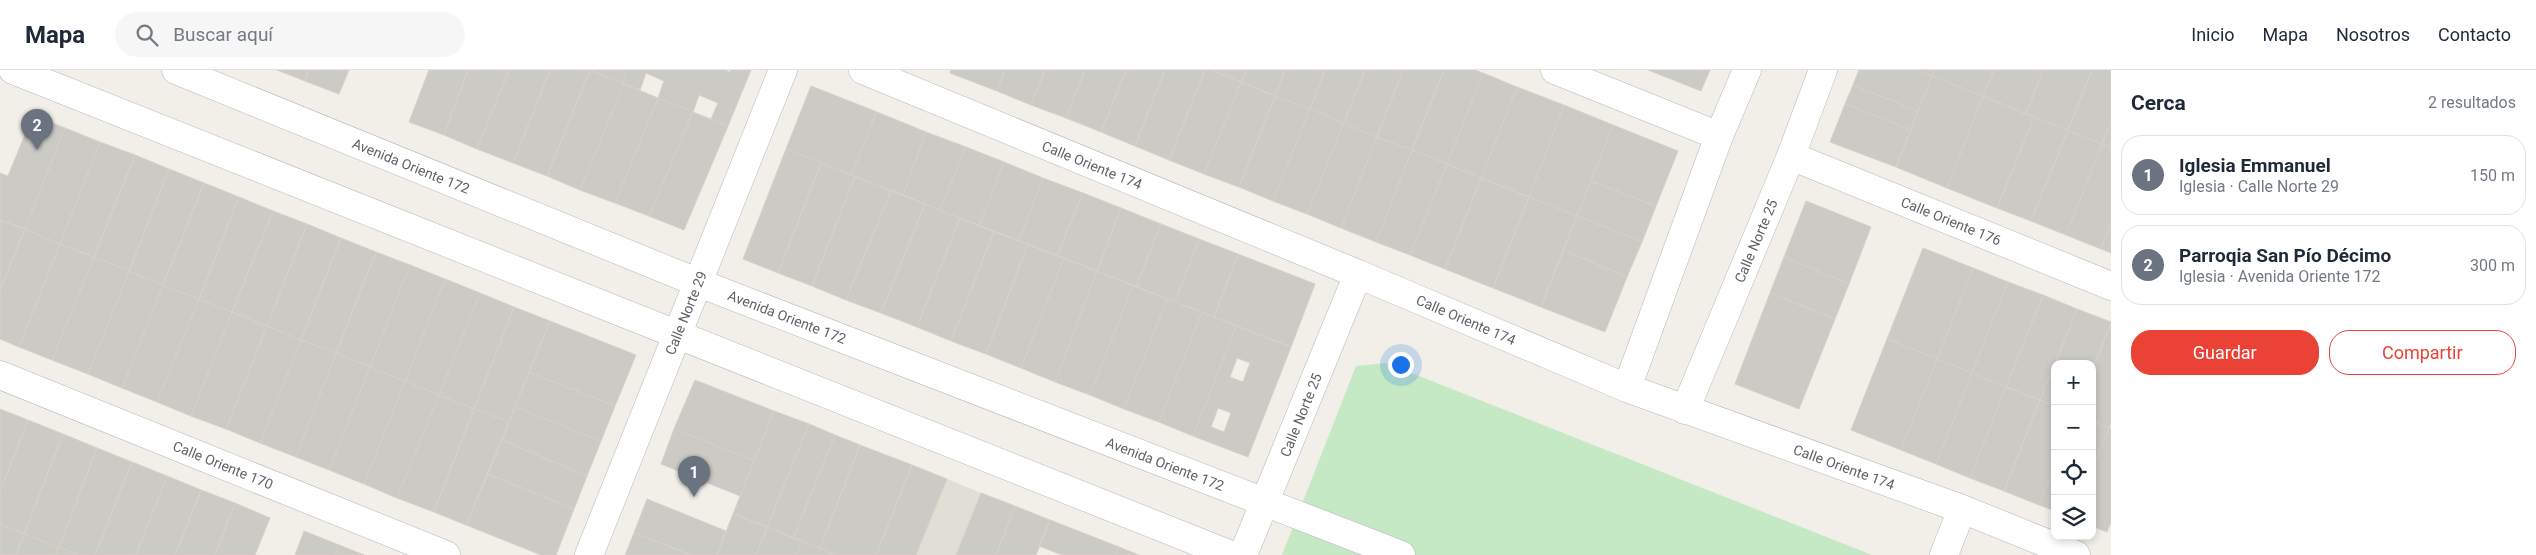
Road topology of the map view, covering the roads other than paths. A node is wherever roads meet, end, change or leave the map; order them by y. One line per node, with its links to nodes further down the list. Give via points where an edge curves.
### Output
1 (13, 70): 13 (street)
2 (176, 70): 11 (street, Avenida Oriente 172)
3 (783, 70): 11 (street, Calle Norte 29)
4 (862, 70): 10 (street, Calle Oriente 174)
5 (1555, 70): 8 (street)
6 (1747, 70): 8 (street)
7 (1823, 70): 9 (street, Calle Norte 25)
8 (1719, 136): 15 (street)
9 (1791, 156): 12 (street, Calle Oriente 176); 16 (street, Calle Norte 25)
10 (1358, 274): 15 (street, Calle Oriente 174); 17 (street, Calle Norte 25)
11 (699, 283): 13 (street, Calle Norte 29); 17 (street, Avenida Oriente 172)
12 (2111, 286)
13 (677, 336): 20 (street, Calle Norte 29); 21 (street)
14 (0, 375): 19 (street, Calle Oriente 170)
15 (1627, 388): 16 (street, Calle Oriente 174)
16 (1685, 410): 18 (street, Calle Oriente 174)
17 (1265, 503): 22 (street, Calle Norte 25); 23 (street, Avenida Oriente 172)
18 (1962, 509): 24 (street); 25 (street, Calle Oriente 174)
19 (446, 555)
20 (589, 555)
21 (1231, 555)
22 (1244, 555)
23 (1402, 555)
24 (1944, 555)
25 (2076, 555)

